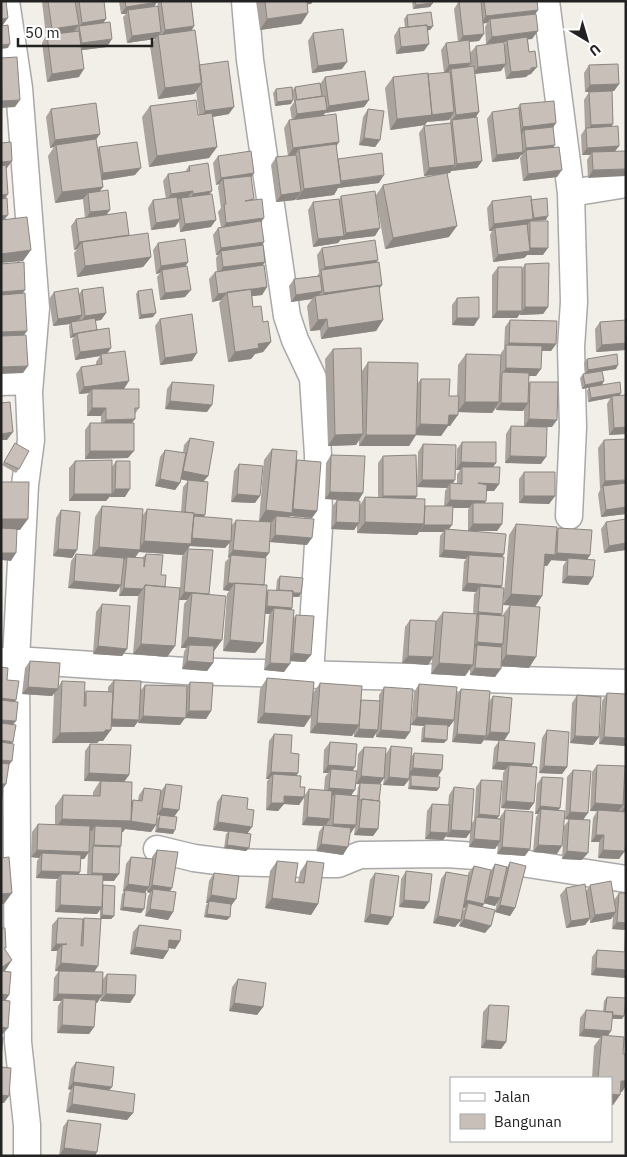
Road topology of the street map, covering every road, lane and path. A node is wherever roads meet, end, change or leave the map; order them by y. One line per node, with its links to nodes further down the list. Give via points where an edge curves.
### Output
1 (6, 1): 6 (street, via 19,88 36,308)
2 (244, 1): 10 (street, via 287,316 314,386 319,528)
3 (546, 1): 5 (street)
4 (626, 184): 5 (street)
5 (571, 192): 8 (street, via 574,302)
6 (30, 381): 7 (street); 9 (street, via 31,440)
7 (1, 382)
8 (569, 516)
9 (9, 660): 10 (street); 14 (street, via 18,1042)
10 (310, 675): 11 (street)
11 (626, 683)
12 (157, 849): 13 (street, via 225,862 313,864 338,864 360,855 466,855)
13 (626, 879)
14 (27, 1156)

